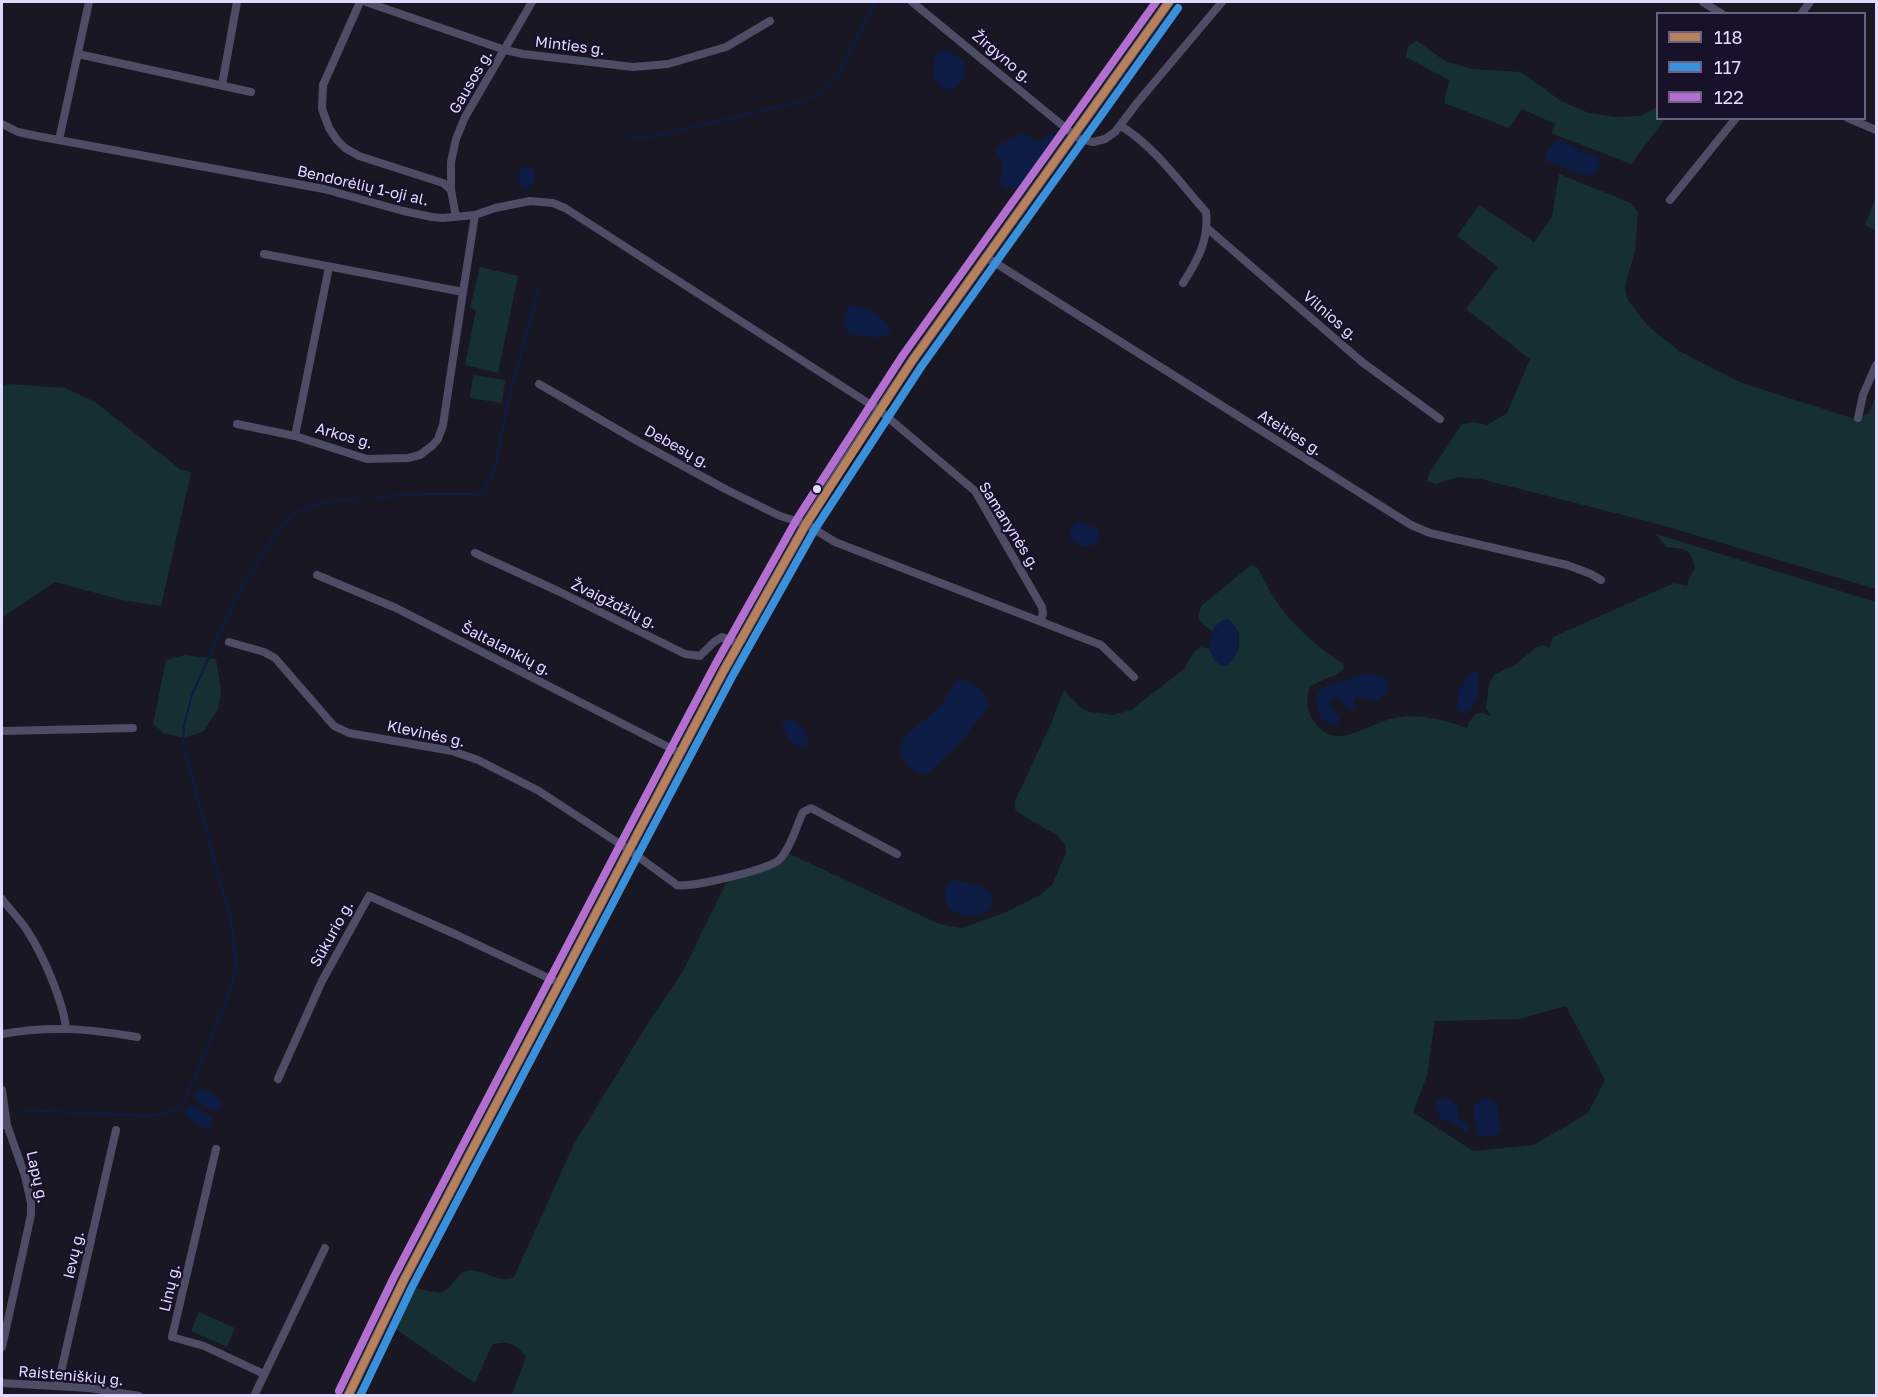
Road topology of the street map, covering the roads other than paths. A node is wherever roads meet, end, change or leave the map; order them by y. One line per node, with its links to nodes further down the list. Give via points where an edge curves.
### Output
1 (89, 2): 13 (street)
2 (237, 2): 14 (street)
3 (360, 2): 23 (street, via 323,85 321,109 329,128 345,148 359,156 443,183)
4 (366, 2): 12 (street, Minties g.)
5 (532, 2): 12 (street, Gausos g.)
6 (912, 2): 21 (street, Žirgyno g.)
7 (1168, 2): 21 (main road)
8 (1222, 2): 19 (street)
9 (1703, 2): 10 (street)
10 (1719, 12)
11 (770, 21): 12 (street, Minties g., via 726,47 668,64 633,67)
12 (505, 50): 23 (street, Gausos g., via 456,139 451,162)
13 (78, 54): 14 (street); 22 (street)
14 (222, 85): 15 (street)
15 (251, 92)
16 (1734, 120): 24 (street)
17 (1853, 120): 20 (street)
18 (2, 124): 22 (street, Bendorėlių 1-oji al., via 18,132)
19 (1121, 126): 21 (street, via 1105,139 1093,142 1079,139); 27 (street, Vilnios g., via 1148,146 1206,212)
20 (1876, 130)
21 (1074, 133): 29 (main road)
22 (59, 140): 26 (street, Bendorėlių 1-oji al., via 324,189 422,215)
23 (452, 190): 26 (street, Gausos g.)
24 (1670, 200)
25 (475, 215): 26 (street, Bendorėlių 1-oji al.); 32 (street, Arkos g.); 35 (street, Bendorėlių 1-oji al., via 530,201 565,208)
26 (456, 217)
27 (1207, 228): 31 (street, via 1206,239); 37 (street, Vilnios g., via 1362,362)
28 (264, 254): 30 (street)
29 (986, 258): 35 (main road); 43 (street, Ateities g., via 1411,525 1430,533 1567,565)
30 (330, 267): 32 (street); 39 (street, Arkos g.)
31 (1183, 283)
32 (464, 292): 39 (street, Arkos g., via 443,425 438,439 427,451 408,458 367,459)
33 (1876, 365): 36 (street)
34 (539, 384): 40 (street, Debesų g., via 728,490 780,516)
35 (879, 411): 40 (main road); 44 (street, Samanynės g., via 975,491 1042,607)
36 (1858, 418)
37 (1440, 419)
38 (237, 424): 39 (street)
39 (295, 436)
40 (806, 524): 44 (street, via 835,542); 46 (main road)
41 (475, 553): 46 (street, Žvaigždžių g., via 686,654 700,656 722,637)
42 (317, 575): 50 (street, Šaltalankių g., via 396,608)
43 (1600, 580)
44 (1040, 621): 47 (street, via 1101,645)
45 (229, 642): 51 (street, Klevinės g., via 275,658 340,730 452,751 478,760 539,791)
46 (738, 644): 50 (main road)
47 (1134, 677)
48 (133, 728): 49 (street)
49 (2, 731)
50 (680, 753): 51 (main road)
51 (629, 850): 52 (street, Klevinės g., via 677,885 714,881 779,861 803,812 811,808); 54 (main road)
52 (897, 854)
53 (2, 898): 55 (street, via 32,940 61,1006)
54 (559, 983): 58 (street, Sūkurio g., via 369,896 322,981); 70 (main road)
55 (66, 1028): 56 (street); 57 (street)
56 (2, 1034)
57 (137, 1037)
58 (278, 1079)
59 (2, 1090): 60 (street, Lapų g.)
60 (4, 1125): 64 (street, Lapų g., via 25,1176 31,1209)
61 (116, 1130): 67 (street, Ievų g.)
62 (216, 1149): 65 (street, Linų g., via 172,1337 204,1346)
63 (325, 1248): 65 (street)
64 (2, 1347)
65 (264, 1374): 69 (street)
66 (2, 1383): 67 (street, Raisteniškių g.)
67 (58, 1385): 68 (street, Raisteniškių g.)
68 (139, 1395)
69 (254, 1395)
70 (348, 1395)

